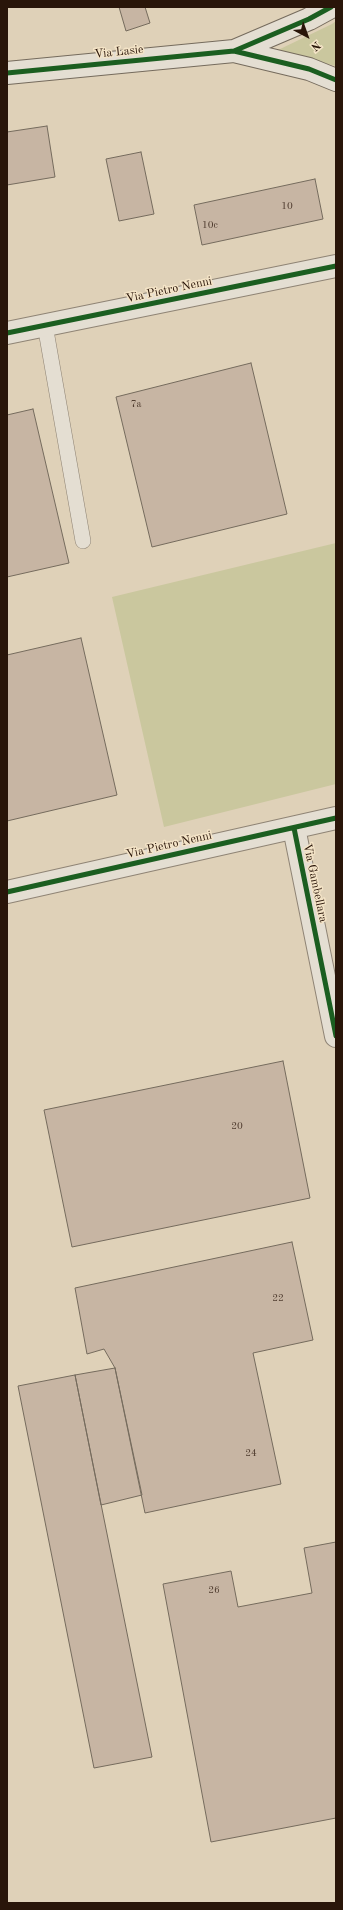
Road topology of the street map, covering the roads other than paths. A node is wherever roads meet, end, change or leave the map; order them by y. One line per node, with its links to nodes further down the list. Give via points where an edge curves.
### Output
1 (331, 7): 2 (street, Via Lasie, via 310,19)
2 (234, 51): 3 (street, Via Lasie); 4 (street, Via Lasie, via 309,68)
3 (7, 73)
4 (336, 80)
5 (336, 266): 6 (street, Via Pietro Nenni)
6 (45, 326): 7 (street, Via Pietro Nenni); 8 (lane)
7 (7, 333)
8 (83, 541)
9 (336, 818): 10 (street, Via Pietro Nenni)
10 (294, 828): 11 (street, Via Pietro Nenni); 12 (street, Via Gambellara)
11 (7, 892)
12 (336, 1036)

